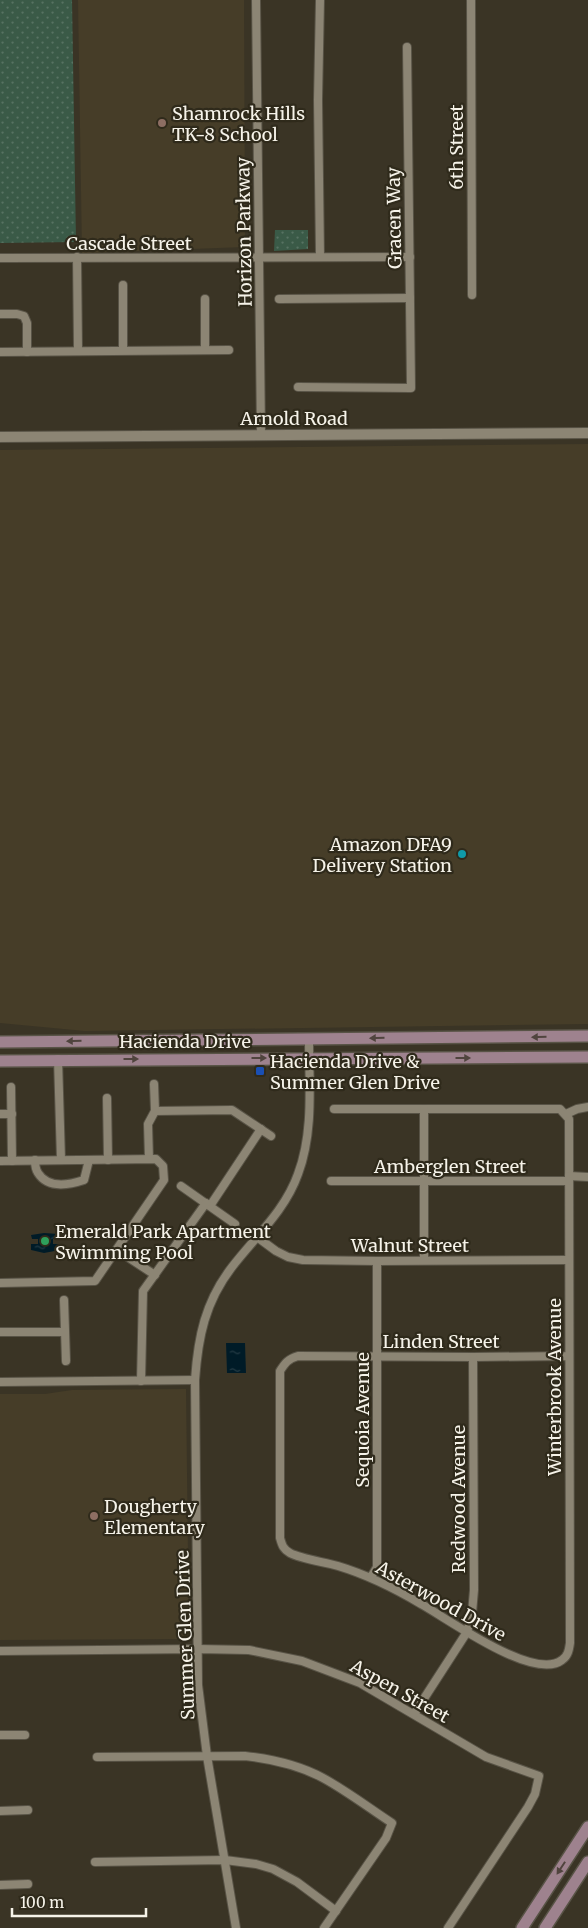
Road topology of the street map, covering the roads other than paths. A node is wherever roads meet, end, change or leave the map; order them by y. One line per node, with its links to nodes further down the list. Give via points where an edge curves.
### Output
1 (256, 0): 9 (street, Horizon Parkway)
2 (320, 0): 5 (street)
3 (471, 0): 11 (street, 6th Street)
4 (407, 47): 6 (street, Gracen Way)
5 (320, 257): 6 (street, Cascade Street); 9 (street, Cascade Street)
6 (410, 257): 12 (street, Gracen Way)
7 (0, 258): 8 (street, Cascade Street)
8 (78, 258): 9 (street, Cascade Street); 17 (street)
9 (259, 258): 24 (street, Horizon Parkway)
10 (123, 285): 18 (street)
11 (472, 294)
12 (410, 298): 14 (street); 22 (street, Gracen Way, via 411,388)
13 (205, 299): 16 (street)
14 (279, 299)
15 (0, 314): 21 (street, via 24,316 28,323)
16 (205, 349): 18 (street); 19 (street)
17 (78, 350): 18 (street); 21 (street)
18 (123, 350)
19 (229, 350)
20 (0, 352): 21 (street)
21 (27, 352)
22 (298, 387)
23 (588, 433): 24 (street, Arnold Road)
24 (261, 434): 25 (street, Arnold Road)
25 (0, 437)
26 (588, 1036): 27 (main road, Hacienda Drive, one-way to 27)
27 (309, 1039): 28 (main road, Hacienda Drive); 31 (street, Summer Glen Drive)
28 (96, 1041): 29 (main road, Hacienda Drive, one-way to 29); 32 (main road, Hacienda Drive)
29 (0, 1042)
30 (588, 1057): 31 (main road, Hacienda Drive, one-way to 30)
31 (309, 1058): 32 (main road, Hacienda Drive, one-way to 31); 61 (street, Summer Glen Drive, via 309,1116 298,1175 283,1204)
32 (82, 1059): 34 (main road, Hacienda Drive)
33 (0, 1060): 34 (main road, Hacienda Drive)
34 (58, 1060): 49 (street)
35 (154, 1084): 41 (street)
36 (11, 1087): 43 (street)
37 (107, 1098): 51 (street)
38 (588, 1107): 44 (street)
39 (424, 1109): 40 (street); 44 (street, via 560,1109); 57 (street)
40 (334, 1110)
41 (155, 1111): 45 (street, via 232,1110); 47 (street, via 148,1124)
42 (0, 1114): 43 (street)
43 (12, 1114): 53 (street)
44 (566, 1114): 55 (street, Winterbrook Avenue, via 569,1119)
45 (261, 1129): 46 (street); 59 (street)
46 (271, 1136)
47 (149, 1159): 51 (street); 62 (street, via 156,1159 163,1166 164,1180)
48 (34, 1160): 49 (street); 50 (street, via 38,1173 51,1184 84,1180); 53 (street)
49 (61, 1160): 50 (street)
50 (90, 1160): 51 (street)
51 (108, 1160)
52 (0, 1161): 53 (street)
53 (12, 1161)
54 (588, 1177): 55 (street, Amberglen Street)
55 (569, 1179): 57 (street, Amberglen Street); 64 (street, Winterbrook Avenue)
56 (331, 1181): 57 (street, Amberglen Street)
57 (424, 1181): 63 (street)
58 (181, 1186): 59 (street)
59 (208, 1205): 60 (street); 66 (street)
60 (235, 1224)
61 (257, 1238): 65 (street, Walnut Street, via 288,1257 303,1260); 76 (street, Summer Glen Drive, via 232,1267 207,1311 199,1334)
62 (116, 1250): 66 (street); 67 (street, via 96,1281)
63 (424, 1260): 64 (street, Walnut Street); 65 (street, Walnut Street)
64 (568, 1260): 72 (street, Winterbrook Avenue)
65 (377, 1261): 71 (street, Sequoia Avenue)
66 (155, 1275): 77 (street, via 144,1291)
67 (0, 1283)
68 (64, 1300): 70 (street)
69 (0, 1332): 70 (street)
70 (65, 1332): 74 (street)
71 (377, 1356): 73 (street, Linden Street); 75 (street, Linden Street, via 298,1356); 79 (street, Sequoia Avenue, via 377,1567)
72 (569, 1356): 73 (street, Linden Street); 83 (street, Winterbrook Avenue, via 570,1643)
73 (473, 1357): 80 (street, Redwood Avenue, via 474,1590)
74 (66, 1361)
75 (284, 1363): 79 (street, Asterwood Drive, via 280,1371 280,1538 284,1548 291,1554)
76 (195, 1380): 77 (street); 81 (street, Summer Glen Drive)
77 (141, 1381): 78 (street)
78 (0, 1382)
79 (371, 1577): 80 (street, Asterwood Drive)
80 (467, 1632): 83 (street, Asterwood Drive, via 494,1649 519,1658 550,1664); 84 (street, Redwood Avenue)
81 (198, 1648): 82 (street, Aspen Street); 84 (street, Aspen Street, via 248,1650 302,1661 360,1682); 87 (street, Summer Glen Drive, via 198,1685)
82 (0, 1651)
83 (563, 1660)
84 (414, 1714): 100 (street, Aspen Street, via 486,1757 539,1776 528,1807)
85 (0, 1735): 86 (street)
86 (26, 1735)
87 (207, 1756): 88 (street); 92 (street, Summer Glen Drive); 97 (street, via 245,1756 305,1770 324,1778 392,1823 386,1838)
88 (97, 1757)
89 (28, 1810): 90 (street)
90 (0, 1811)
91 (588, 1827): 101 (main road, one-way to 101)
92 (225, 1860): 93 (street); 97 (street, via 240,1860 273,1869); 98 (street, Summer Glen Drive)
93 (95, 1862)
94 (588, 1862): 102 (main road)
95 (28, 1884): 96 (street)
96 (0, 1885)
97 (336, 1911): 99 (street)
98 (236, 1928)
99 (324, 1928)
100 (448, 1928)
101 (522, 1928)
102 (545, 1928)

